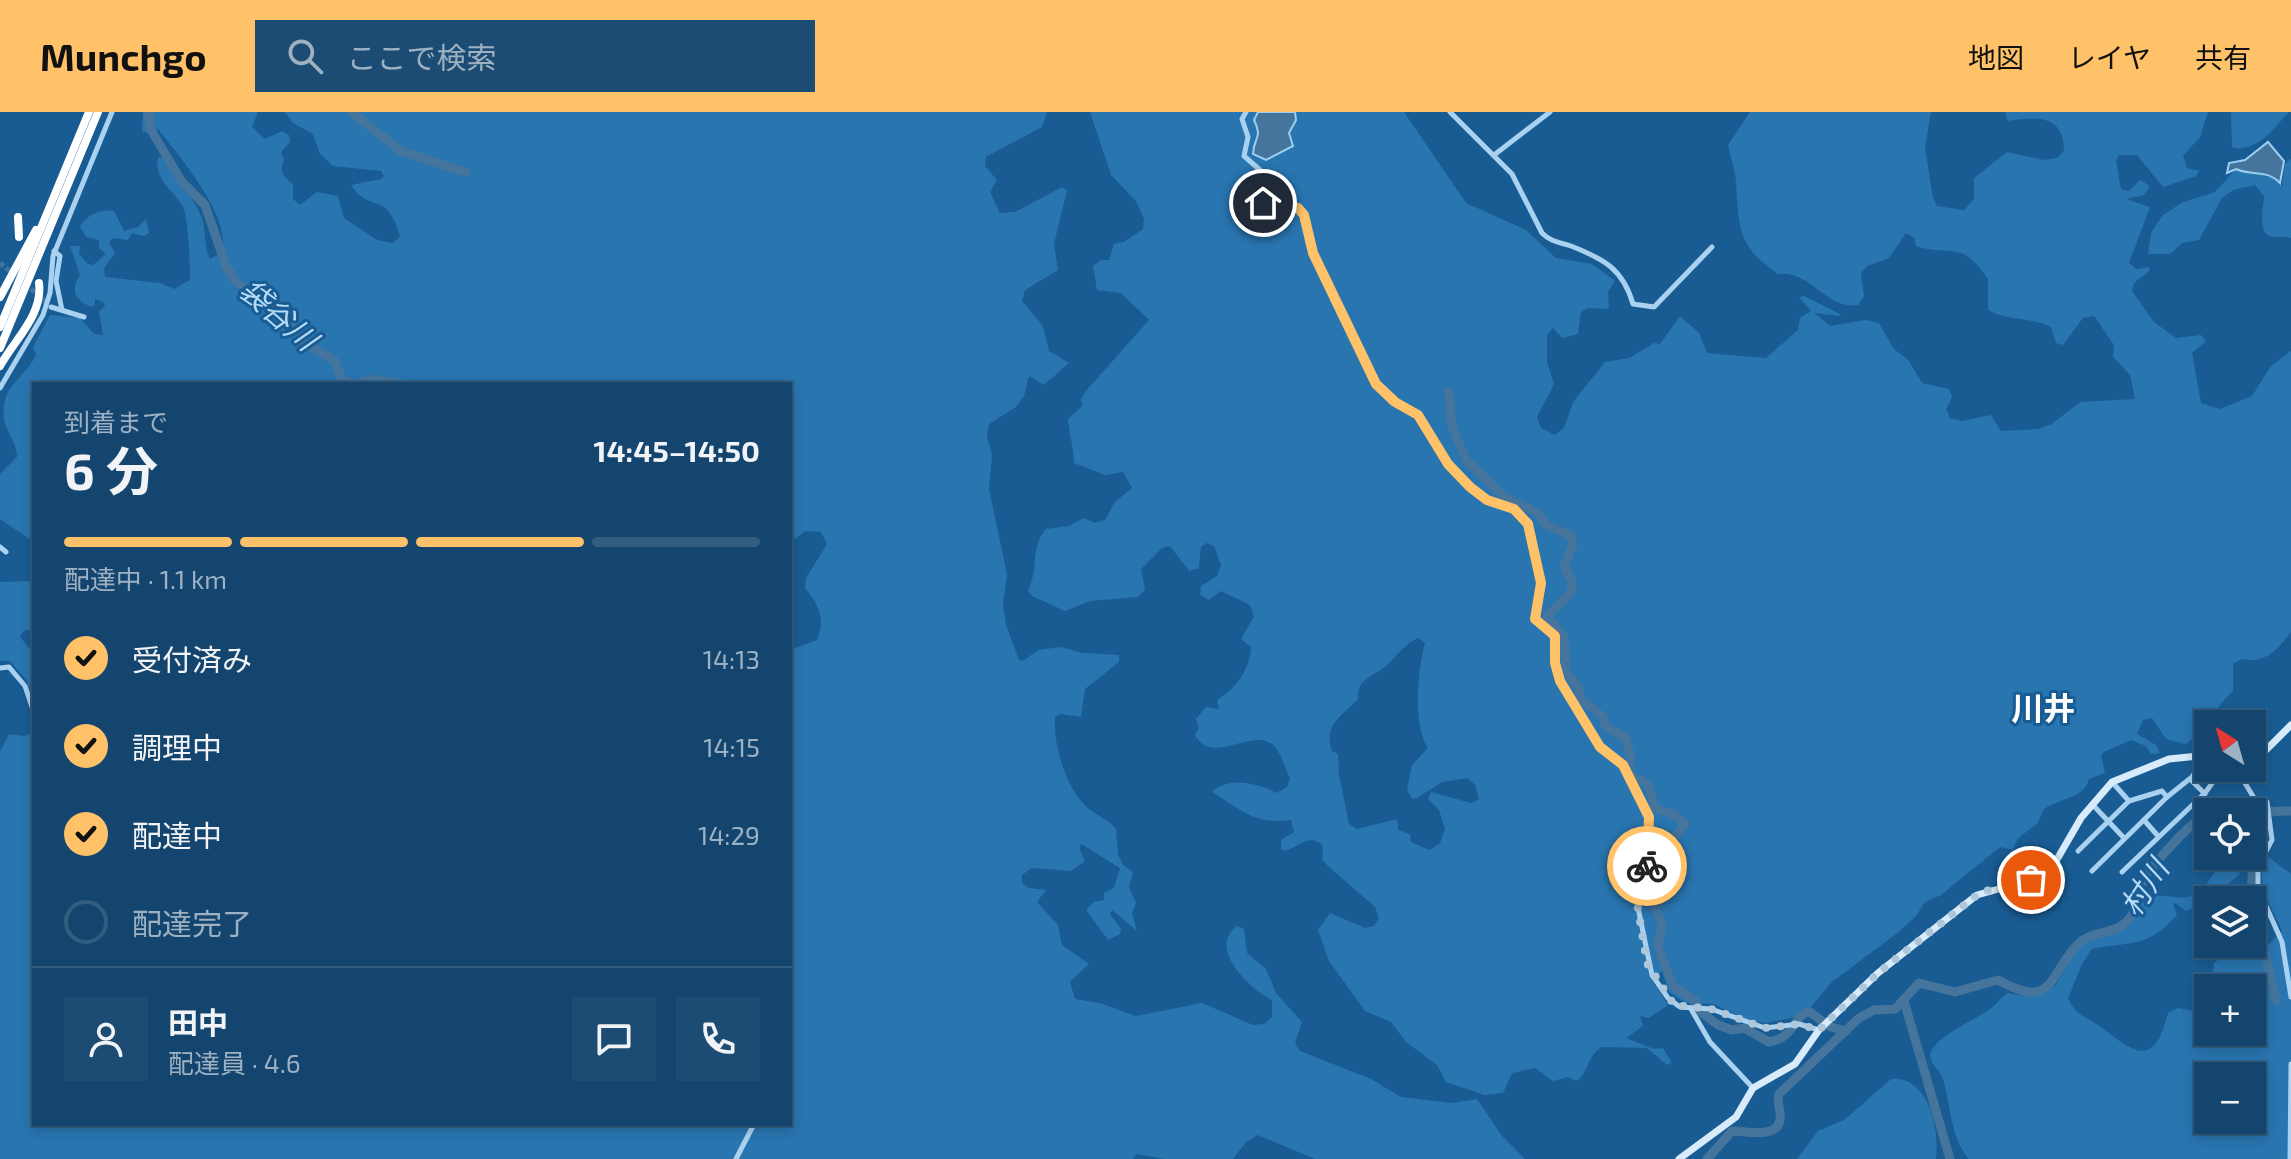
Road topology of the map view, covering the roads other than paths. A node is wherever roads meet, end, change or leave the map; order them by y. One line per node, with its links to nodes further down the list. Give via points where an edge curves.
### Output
1 (89, 112): 7 (highway)
2 (98, 112): 19 (highway)
3 (112, 112): 12 (street)
4 (1246, 112): 44 (street, via 1244,156 1260,170 1263,203 1298,208 1304,215 1313,253 1371,377 1418,415 1448,464 1470,487 1487,500 1514,509 1528,524 1541,583 1535,619 1555,636 1557,675 1600,747 1623,765 1649,817 1648,860 1637,903 1648,969 1674,1005)
5 (1450, 112): 8 (street)
6 (1550, 112): 8 (street)
7 (83, 127): 14 (highway); 18 (highway)
8 (1494, 155): 11 (street, via 1518,181 1542,233 1620,273 1633,304 1654,307)
9 (18, 217): 10 (highway)
10 (19, 237)
11 (1712, 247)
12 (54, 251): 16 (street, via 60,256 56,281); 21 (street, via 43,315)
13 (39, 283): 20 (highway, via 33,316)
14 (0, 297)
15 (51, 307): 16 (street)
16 (62, 310): 17 (street)
17 (84, 317)
18 (0, 327)
19 (0, 348)
20 (0, 366)
21 (0, 388)
22 (0, 668): 23 (street, via 9,667 20,676)
23 (32, 708)
24 (2291, 725): 25 (main road)
25 (2266, 750)
26 (2194, 756): 29 (main road, via 2169,759)
27 (2194, 773): 28 (street)
28 (2190, 779): 32 (street); 33 (street)
29 (2112, 782): 34 (street); 35 (main road)
30 (2213, 782): 32 (street)
31 (2244, 782): 43 (street, via 2254,798 2267,802 2272,840 2258,866 2258,888 2282,942)
32 (2205, 794): 38 (street)
33 (2167, 797): 34 (street, via 2162,791); 36 (street)
34 (2129, 801): 37 (street)
35 (2092, 804): 37 (street); 45 (main road, via 2052,868 2031,880 1977,895 1878,973)
36 (2144, 820): 38 (street); 39 (street)
37 (2108, 822): 39 (street); 40 (street)
38 (2158, 836): 42 (street)
39 (2124, 838): 41 (street)
40 (2078, 851)
41 (2092, 871)
42 (2122, 872)
43 (2291, 997)
44 (1691, 1009): 45 (street, via 1711,1009 1765,1028 1799,1024); 47 (street, via 1710,1042)
45 (1819, 1030): 47 (main road, via 1795,1064)
46 (2291, 1064): 51 (street)
47 (1753, 1088): 50 (main road, via 1736,1117)
48 (753, 1126): 49 (street)
49 (736, 1159)
50 (1679, 1159)
51 (2290, 1159)

